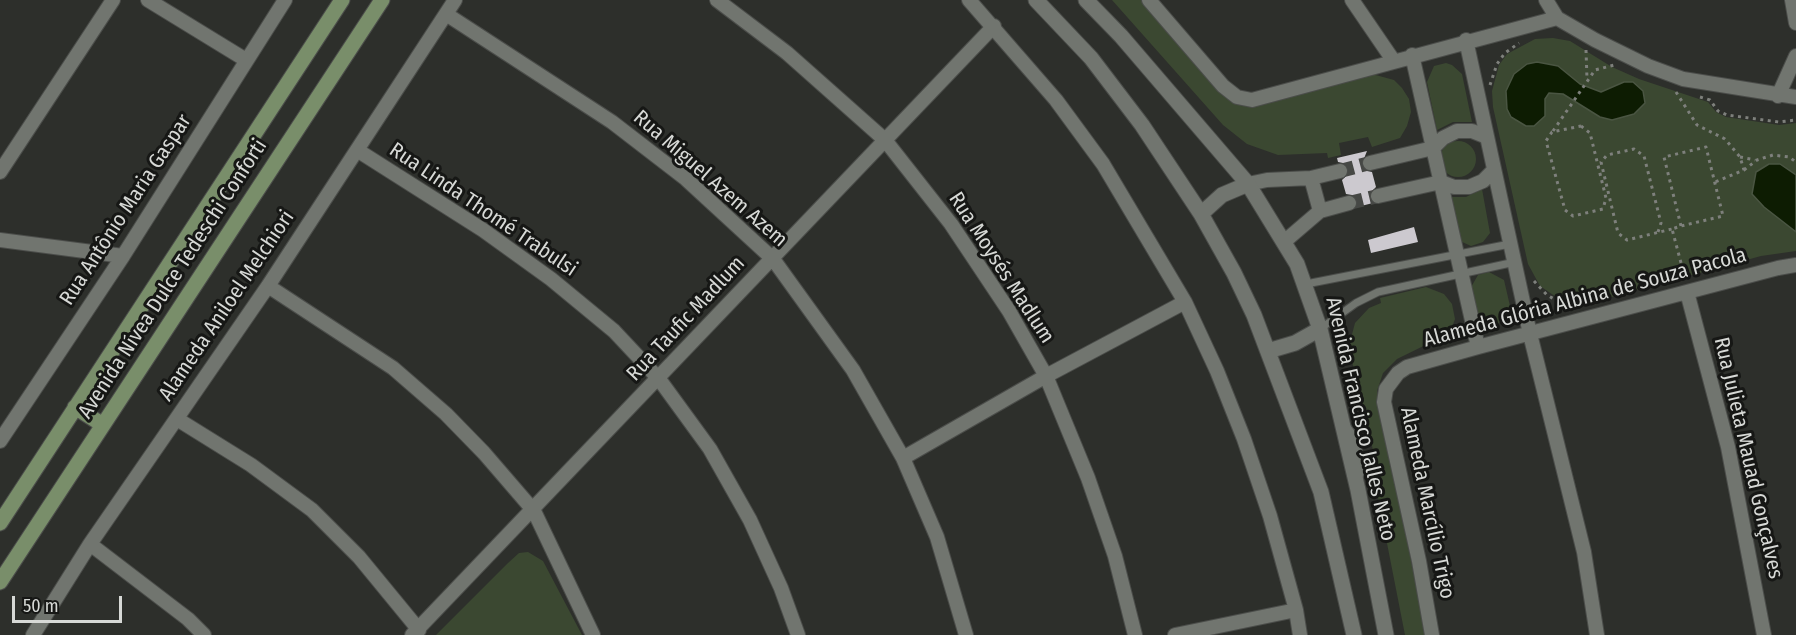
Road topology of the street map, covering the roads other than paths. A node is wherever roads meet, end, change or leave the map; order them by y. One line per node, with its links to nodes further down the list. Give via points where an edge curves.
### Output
1 (113, 0): 29 (street)
2 (148, 0): 22 (street)
3 (285, 0): 22 (street, Rua Antônio Maria Gaspar)
4 (342, 0): 63 (main road, Avenida Nívea Dulce Tedeschi Conforti)
5 (382, 0): 65 (main road, Avenida Nívea Dulce Tedeschi Conforti)
6 (455, 0): 15 (street, Alameda Aniloel Melchiori)
7 (717, 0): 27 (street, Rua Moysés Madlum, via 787,53)
8 (969, 0): 18 (street)
9 (1036, 0): 42 (street, via 1091,58 1142,125)
10 (1086, 0): 38 (street, Avenida Francisco Jalles Neto)
11 (1149, 0): 23 (street, via 1238,97 1252,100)
12 (1352, 0): 23 (street)
13 (1546, 0): 16 (street)
14 (1792, 0): 17 (street)
15 (446, 14): 31 (street, Alameda Aniloel Melchiori); 48 (street, Rua Miguel Azem Azem, via 612,122 686,179)
16 (1557, 18): 19 (street); 24 (street, via 1616,51 1683,79)
17 (1796, 23)
18 (994, 26): 27 (street, Rua Taufic Madlum); 55 (street, via 1103,164)
19 (1466, 40): 20 (street); 26 (street)
20 (1412, 55): 23 (street); 30 (street)
21 (1796, 56): 24 (street)
22 (246, 60): 47 (street, Rua Antônio Maria Gaspar)
23 (1393, 60)
24 (1778, 96): 25 (street)
25 (1796, 98)
26 (1487, 137): 30 (street, via 1457,131); 33 (street)
27 (885, 140): 48 (street, Rua Taufic Madlum); 60 (street, Rua Moysés Madlum, via 951,224 1009,311)
28 (0, 145): 29 (street)
29 (15, 147): 35 (street)
30 (1433, 148): 32 (street); 37 (street)
31 (357, 150): 54 (street, Alameda Aniloel Melchiori); 61 (street, Rua Linda Thomé Trabulsi, via 483,230 551,279 614,331)
32 (1370, 163)
33 (1494, 170): 37 (street, via 1469,187 1454,188); 45 (street)
34 (1340, 171): 36 (street)
35 (0, 172)
36 (1311, 178): 38 (street); 41 (street)
37 (1441, 182): 39 (street); 46 (street)
38 (1248, 184): 42 (street, via 1222,195); 44 (street, Avenida Francisco Jalles Neto)
39 (1378, 196)
40 (1349, 203): 41 (street)
41 (1320, 211): 44 (street)
42 (1201, 214): 59 (street, via 1238,281)
43 (0, 240): 47 (street)
44 (1285, 241): 52 (street, Avenida Francisco Jalles Neto)
45 (1510, 244): 46 (lane); 49 (street)
46 (1457, 254): 51 (street); 52 (lane)
47 (123, 256): 66 (street, Rua Antônio Maria Gaspar)
48 (773, 259): 61 (street, Rua Taufic Madlum); 67 (street, Rua Miguel Azem Azem, via 853,370)
49 (1515, 262): 51 (lane); 57 (street)
50 (1796, 266): 53 (street, Alameda Glória Albina de Souza Pacola)
51 (1461, 274): 56 (lane, via 1378,292); 58 (street)
52 (1306, 284): 56 (street, Avenida Francisco Jalles Neto)
53 (1686, 285): 57 (street, Alameda Glória Albina de Souza Pacola); 86 (street, Rua Julieta Mauad Gonçalves, via 1728,447)
54 (268, 286): 64 (street, Alameda Aniloel Melchiori); 68 (street, via 393,368 469,437)
55 (1185, 302): 60 (street); 72 (street, via 1244,439)
56 (1320, 329): 59 (street, via 1295,343); 83 (street, Avenida Francisco Jalles Neto)
57 (1530, 334): 58 (street, Alameda Glória Albina de Souza Pacola); 85 (street, via 1584,552)
58 (1478, 347): 62 (street, Alameda Glória Albina de Souza Pacola, via 1407,367)
59 (1268, 351): 82 (street, via 1321,492)
60 (1046, 376): 67 (street); 79 (street, Rua Moysés Madlum, via 1089,478 1115,556)
61 (659, 379): 68 (street, Rua Taufic Madlum); 77 (street, Rua Linda Thomé Trabulsi, via 710,449 750,520)
62 (1390, 381): 84 (street, Alameda Marcílio Trigo, via 1384,402)
63 (75, 407): 65 (main road); 69 (main road, Avenida Nívea Dulce Tedeschi Conforti)
64 (177, 419): 70 (street, Alameda Aniloel Melchiori); 73 (street, via 251,465 312,510 359,558)
65 (103, 425): 71 (main road, Avenida Nívea Dulce Tedeschi Conforti)
66 (0, 441)
67 (903, 458): 78 (street, Rua Miguel Azem Azem, via 937,537)
68 (534, 511): 73 (street, Rua Taufic Madlum); 76 (street)
69 (0, 523)
70 (90, 544): 74 (street, Alameda Aniloel Melchiori); 75 (street)
71 (0, 582)
72 (1296, 610): 80 (street); 81 (street)
73 (416, 632)
74 (33, 635)
75 (204, 635)
76 (593, 635)
77 (798, 635)
78 (966, 635)
79 (1135, 635)
80 (1175, 635)
81 (1300, 635)
82 (1354, 635)
83 (1386, 635)
84 (1432, 635)
85 (1598, 635)
86 (1764, 635)

